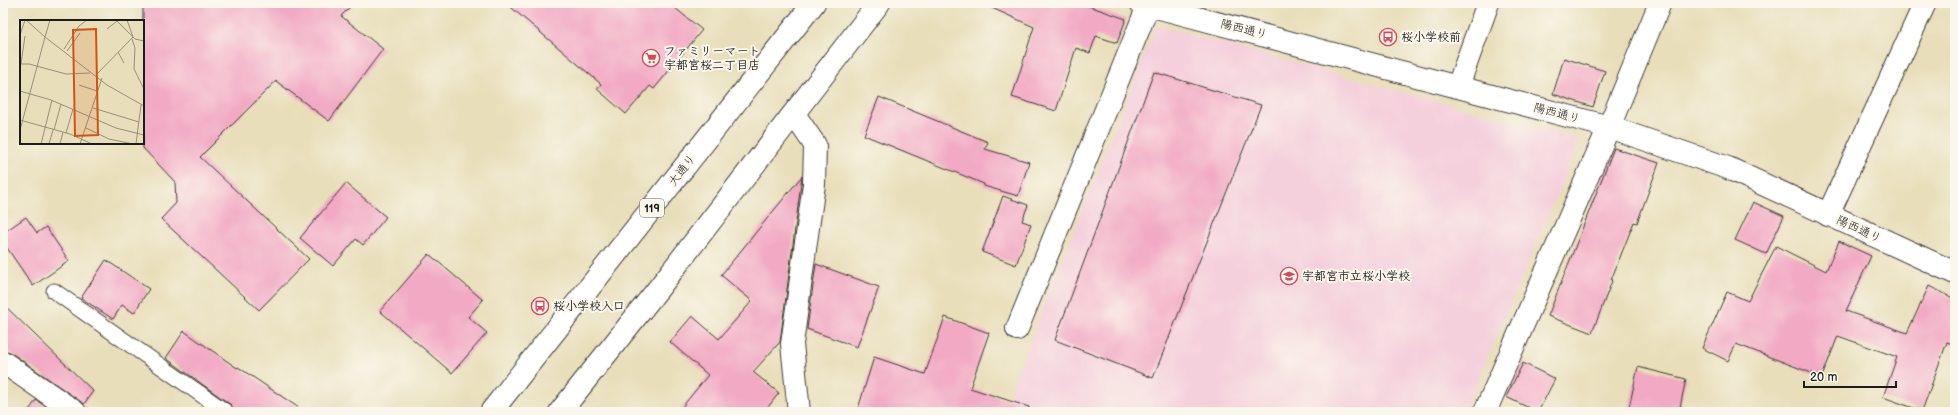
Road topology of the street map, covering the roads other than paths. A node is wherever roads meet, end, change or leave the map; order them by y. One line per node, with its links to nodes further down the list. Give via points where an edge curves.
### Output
1 (814, 3): 17 (main road, 大通り / 119)
2 (879, 3): 8 (main road)
3 (1488, 3): 7 (main road)
4 (1660, 3): 9 (main road)
5 (1925, 3): 10 (main road)
6 (1144, 4): 7 (main road, 陽西通り); 13 (main road)
7 (1458, 86): 9 (main road, 陽西通り)
8 (794, 114): 18 (main road); 19 (main road, via 815,145 814,184 792,344)
9 (1609, 127): 10 (main road, 陽西通り, via 1728,168); 20 (main road)
10 (1828, 214): 11 (main road, 陽西通り)
11 (1955, 273)
12 (54, 291): 16 (lane)
13 (1016, 329)
14 (3, 362): 15 (main road)
15 (75, 412)
16 (226, 412)
17 (491, 412)
18 (560, 412)
19 (799, 412)
20 (1485, 412)

